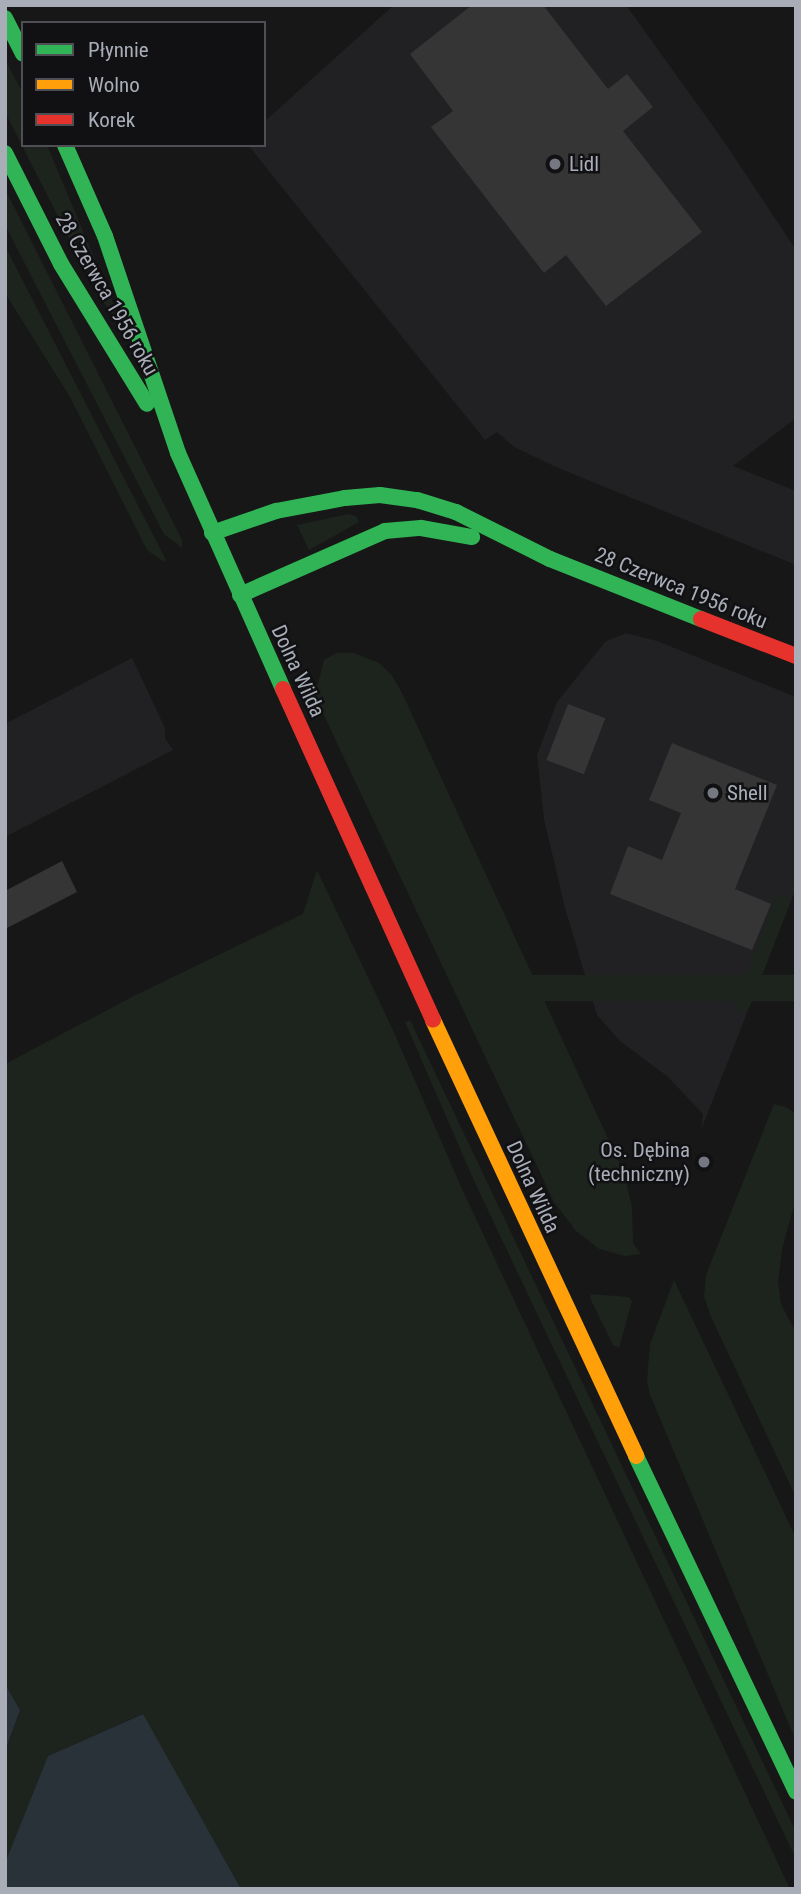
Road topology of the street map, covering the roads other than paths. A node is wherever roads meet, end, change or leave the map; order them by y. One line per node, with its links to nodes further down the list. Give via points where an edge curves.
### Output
1 (5, 18): 2 (main road)
2 (21, 50)
3 (66, 147): 5 (main road, 28 Czerwca 1956 roku, via 105,236)
4 (5, 153): 5 (main road, 28 Czerwca 1956 roku, via 61,264)
5 (178, 453): 6 (main road, 28 Czerwca 1956 roku)
6 (212, 533): 7 (main road, 28 Czerwca 1956 roku, via 276,511 380,495 449,509); 8 (main road, 28 Czerwca 1956 roku)
7 (550, 559): 8 (main road, 28 Czerwca 1956 roku, via 464,534 421,528 391,530); 9 (main road, 28 Czerwca 1956 roku)
8 (240, 595): 10 (main road, Dolna Wilda, via 516,1202)
9 (796, 656)
10 (796, 1792)

